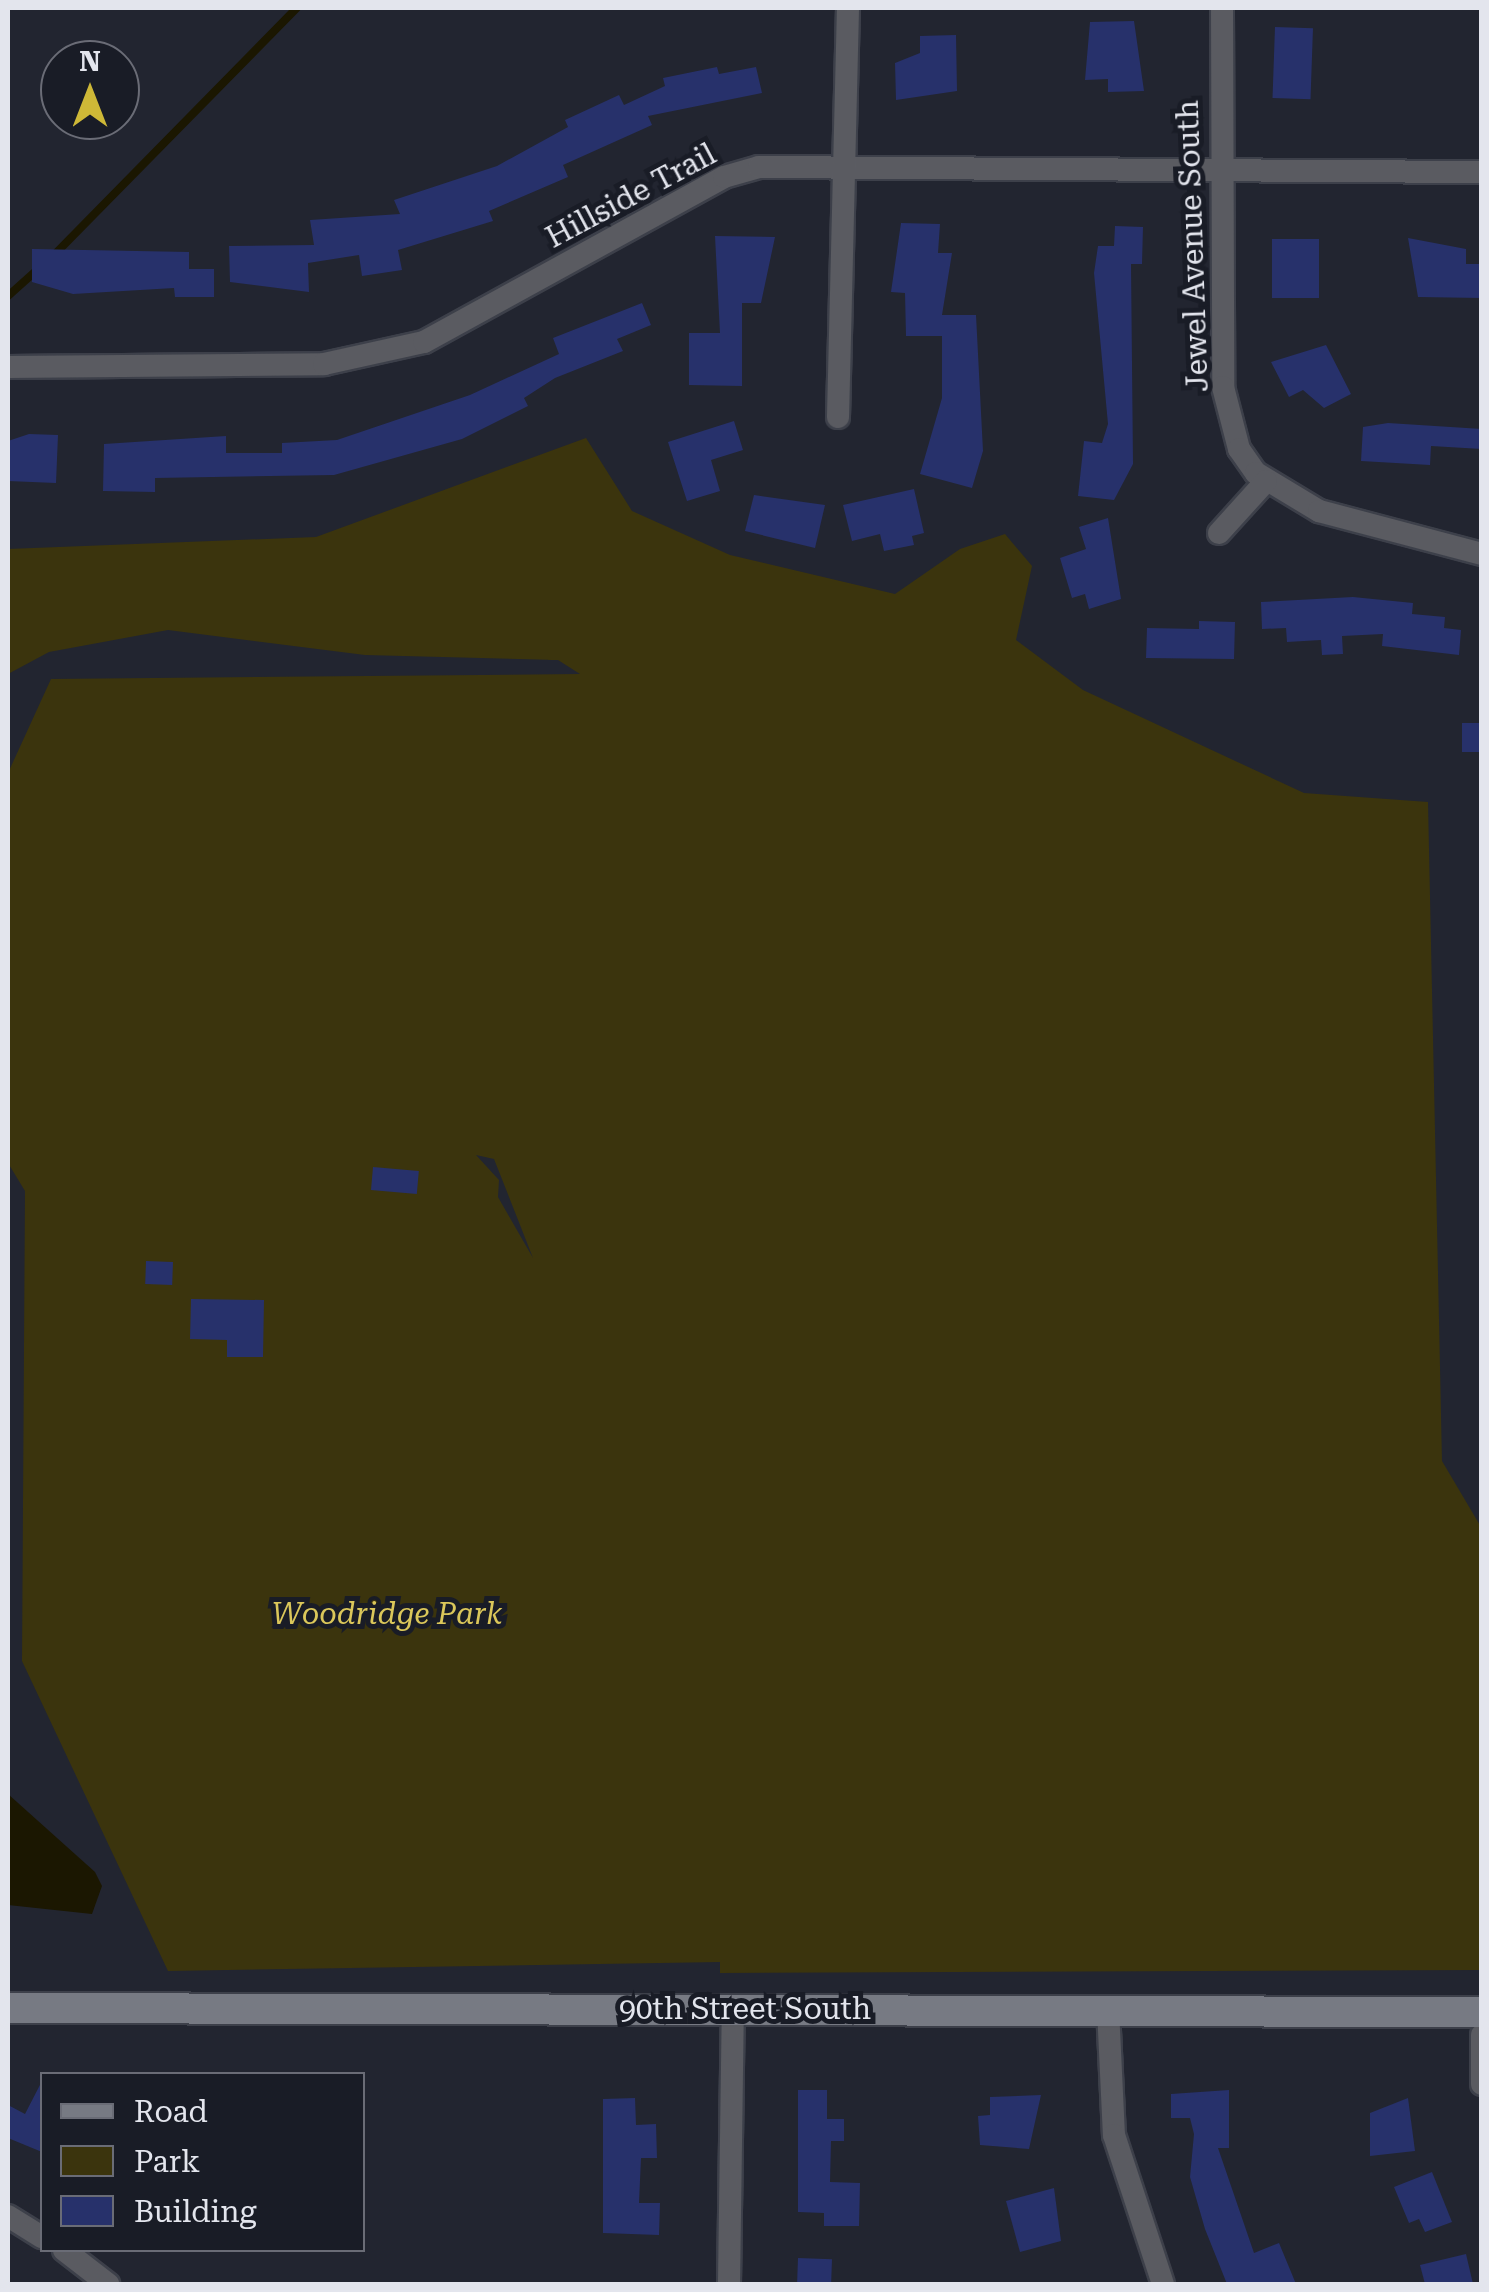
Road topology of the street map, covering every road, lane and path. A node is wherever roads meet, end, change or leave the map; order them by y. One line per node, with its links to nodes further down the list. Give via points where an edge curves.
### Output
1 (848, 8): 3 (street)
2 (1222, 8): 4 (street, Jewel Avenue South)
3 (850, 166): 4 (street, Hillside Trail); 6 (street, Hillside Trail, via 760,167 724,177 424,342 324,364); 7 (street)
4 (1217, 169): 5 (street, Hillside Trail); 8 (street, Jewel Avenue South, via 1224,387 1239,449)
5 (1482, 172)
6 (8, 367)
7 (838, 417)
8 (1266, 481): 9 (street); 10 (street, Jewel Avenue South, via 1354,523)
9 (1219, 533)
10 (1482, 554)
11 (8, 2008): 12 (street, 90th Street South)
12 (733, 2009): 13 (street, 90th Street South); 21 (street)
13 (1108, 2009): 14 (street, 90th Street South); 22 (street, via 1114,2136)
14 (1482, 2012)
15 (1482, 2035): 16 (street)
16 (1482, 2084)
17 (8, 2216): 18 (street)
18 (40, 2236)
19 (67, 2252): 20 (street)
20 (108, 2284)
21 (730, 2284)
22 (1163, 2284)

